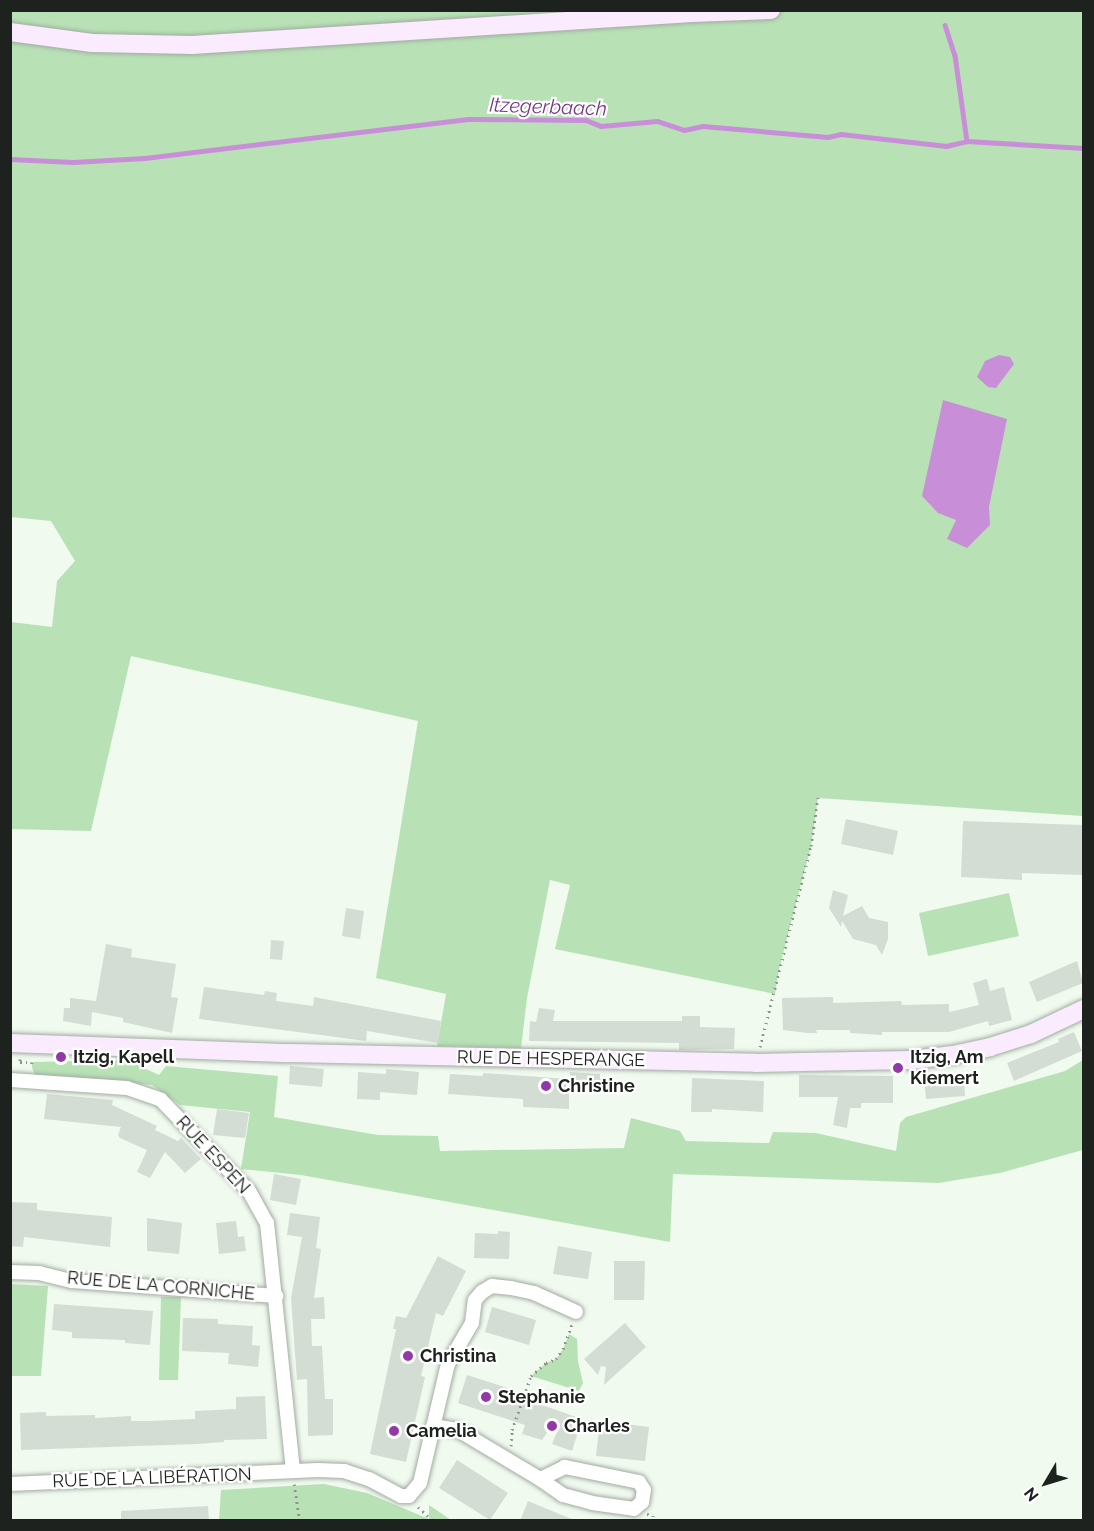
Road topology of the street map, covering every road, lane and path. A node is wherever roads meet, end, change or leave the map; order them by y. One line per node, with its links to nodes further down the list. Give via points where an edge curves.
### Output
1 (771, 10): 2 (main road, via 192,45 92,43)
2 (10, 32)
3 (818, 798): 6 (path, via 811,846)
4 (1083, 1009): 6 (main road, RUE DE HESPERANGE, via 1030,1034 953,1055 911,1060)
5 (10, 1043): 6 (main road, RUE DE HESPERANGE)
6 (756, 1063)
7 (10, 1080): 9 (street, RUE ESPEN, via 127,1088 161,1100 249,1191 267,1224)
8 (10, 1272): 9 (street, RUE DE LA CORNICHE, via 39,1273 72,1281)
9 (276, 1296): 13 (street, RUE ESPEN)
10 (576, 1312): 11 (street, via 534,1293 511,1288 492,1286 482,1292 475,1300 472,1323 448,1364); 12 (path, via 556,1359 531,1376 512,1430)
11 (433, 1426): 12 (street, via 458,1430); 16 (street, via 420,1483)
12 (510, 1462): 14 (street)
13 (293, 1471): 15 (street, RUE DE LA LIBÉRATION); 16 (street, RUE DE LA LIBÉRATION, via 344,1472); 17 (path)
14 (540, 1479): 14 (street, via 562,1495 634,1509 642,1502 644,1490 639,1482 565,1467)
15 (10, 1484)
16 (409, 1496): 20 (path)
17 (299, 1514): 18 (path); 19 (path)
18 (295, 1521)
19 (300, 1521)
20 (432, 1521)

